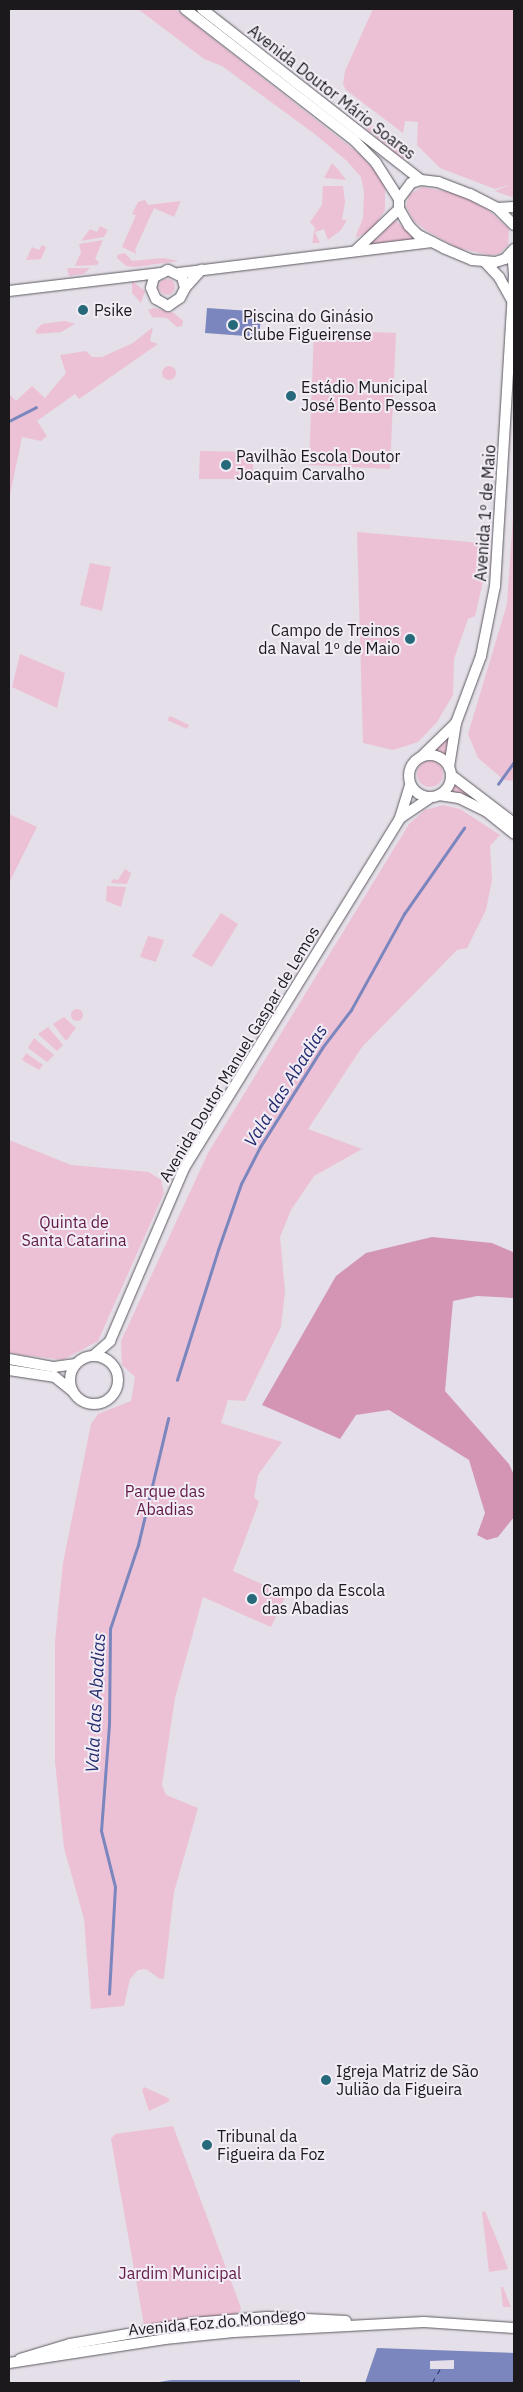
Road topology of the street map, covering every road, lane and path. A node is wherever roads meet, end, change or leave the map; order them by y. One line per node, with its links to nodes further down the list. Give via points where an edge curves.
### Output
1 (185, 9): 4 (street, Avenida Doutor Mário Soares, via 355,141 376,163)
2 (202, 9): 3 (street, Avenida Doutor Mário Soares)
3 (421, 180): 4 (street, via 407,187); 6 (street, via 445,184)
4 (399, 204): 8 (street, Avenida Doutor Mário Soares, via 408,226); 9 (street)
5 (514, 207): 6 (street)
6 (497, 208): 7 (street)
7 (514, 225)
8 (433, 242): 9 (street); 11 (street, Avenida Doutor Mário Soares)
9 (356, 250): 12 (street)
10 (513, 250): 11 (street, via 495,262); 19 (street, Avenida 1º de Maio)
11 (485, 262): 19 (street, via 499,277)
12 (202, 269): 14 (street); 17 (street)
13 (159, 273): 14 (street, via 168,270); 15 (street); 16 (street)
14 (178, 273): 17 (street)
15 (127, 275): 16 (street); 18 (street)
16 (151, 288): 17 (street, via 156,300 168,306 180,298)
17 (185, 288)
18 (9, 291)
19 (512, 300): 20 (street, Avenida 1º de Maio, via 495,586 481,656)
20 (456, 723): 21 (street); 22 (street)
21 (421, 757): 22 (street, via 437,756); 23 (street, via 410,768)
22 (450, 771): 24 (street, via 445,790); 26 (street)
23 (410, 784): 24 (street, via 422,796); 25 (street)
24 (435, 796): 25 (street); 27 (street, via 459,798 486,811)
25 (400, 818): 28 (street, Avenida Doutor Manuel Gaspar de Lemos, via 184,1168)
26 (514, 823)
27 (514, 834)
28 (110, 1342): 29 (street); 31 (street)
29 (93, 1356): 31 (street); 32 (street)
30 (9, 1359): 32 (street, via 54,1366)
31 (110, 1362): 34 (street, via 118,1372 118,1385 108,1401 90,1404)
32 (76, 1364): 34 (street, via 70,1377)
33 (9, 1370): 34 (street, via 55,1377)
34 (72, 1391)
35 (247, 2318): 36 (street, Avenida Foz do Mondego, via 297,2316); 38 (street, Avenida Foz do Mondego); 39 (street)
36 (369, 2323): 37 (street, Avenida Foz do Mondego, via 468,2323); 39 (street, Avenida Foz do Mondego, via 293,2331)
37 (514, 2328)
38 (137, 2331): 40 (street); 41 (street, Avenida Foz do Mondego, via 70,2344)
39 (234, 2332): 40 (street, Avenida Foz do Mondego)
40 (144, 2342): 41 (street, Avenida Foz do Mondego)
41 (9, 2363)

